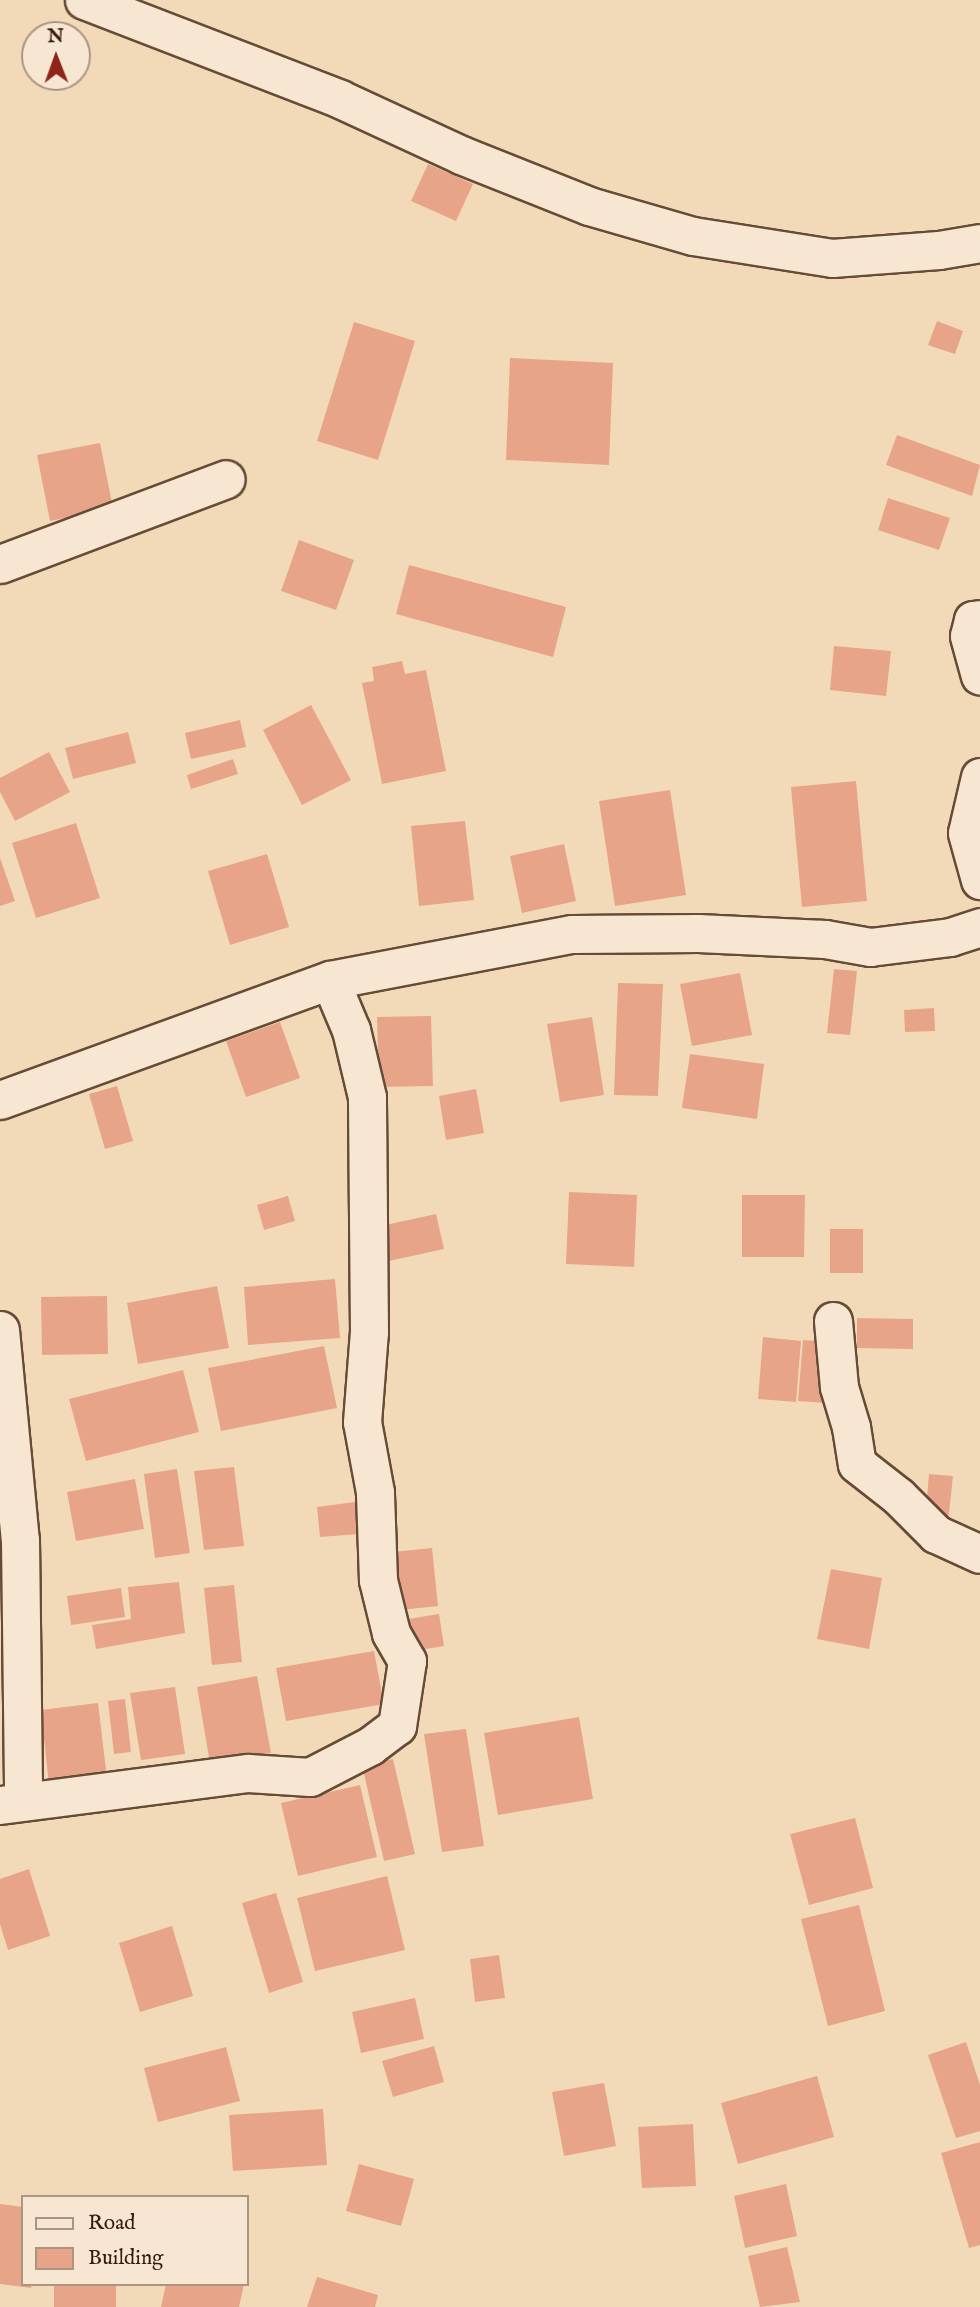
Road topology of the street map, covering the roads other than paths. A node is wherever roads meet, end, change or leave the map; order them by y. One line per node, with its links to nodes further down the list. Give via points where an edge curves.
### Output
1 (84, 0): 2 (street, via 340,99 461,155 589,206 693,236 832,258)
2 (980, 243)
3 (226, 479): 4 (street)
4 (0, 564)
5 (980, 619): 6 (street, via 973,620 969,636)
6 (980, 676)
7 (980, 777): 8 (street, via 967,833)
8 (980, 880)
9 (980, 927): 10 (street, via 870,947 825,939 698,933 572,934)
10 (330, 980): 11 (street); 15 (street, via 351,1030 367,1097 369,1332 362,1422 374,1492 378,1580 391,1633 407,1661 397,1726 370,1746 310,1777 248,1773)
11 (0, 1100)
12 (833, 1321): 14 (street, via 839,1387 857,1464 936,1534)
13 (0, 1330): 15 (street, via 20,1540)
14 (980, 1554)
15 (12, 1803)

